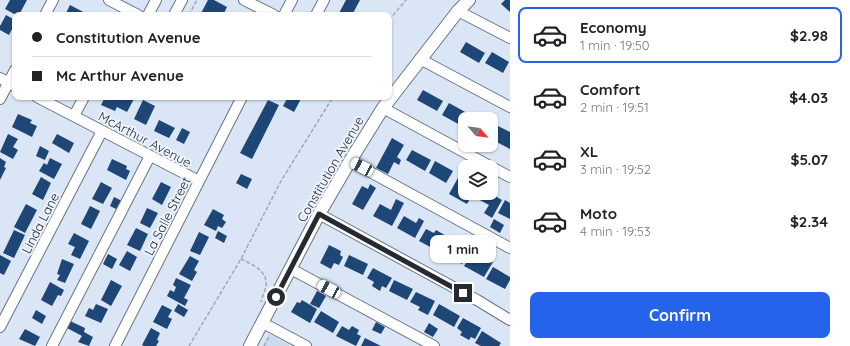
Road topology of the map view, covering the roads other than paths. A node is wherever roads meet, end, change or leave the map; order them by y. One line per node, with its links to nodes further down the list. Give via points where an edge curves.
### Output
1 (53, 0): 10 (street)
2 (109, 0): 11 (street)
3 (156, 0): 12 (street)
4 (182, 0): 13 (street)
5 (244, 0): 14 (street)
6 (292, 0): 15 (street)
7 (324, 0): 16 (street)
8 (469, 0): 9 (main road, Constitution Avenue)
9 (458, 10): 17 (street); 18 (main road, Constitution Avenue)
10 (46, 12)
11 (131, 12)
12 (150, 12)
13 (176, 12)
14 (268, 12)
15 (286, 12)
16 (318, 12)
17 (510, 38)
18 (420, 59): 20 (main road, Constitution Avenue); 26 (street)
19 (8, 82): 21 (street)
20 (392, 96)
21 (0, 99)
22 (43, 100): 28 (street, McArthur Avenue)
23 (82, 100): 28 (street)
24 (240, 100): 33 (street, La Salle Street)
25 (389, 100): 27 (main road, Constitution Avenue)
26 (510, 107)
27 (383, 108): 31 (main road, Constitution Avenue); 32 (street)
28 (74, 116): 29 (street, McArthur Avenue)
29 (102, 131): 30 (street, McArthur Avenue); 39 (street, Linda Lane)
30 (150, 156): 33 (street, McArthur Avenue); 40 (street)
31 (350, 161): 34 (main road, Constitution Avenue); 35 (street)
32 (510, 177)
33 (199, 181): 41 (street, La Salle Street)
34 (319, 214): 36 (main road, Constitution Avenue); 37 (street)
35 (510, 248)
36 (291, 269): 38 (main road, Constitution Avenue); 44 (street)
37 (510, 320)
38 (263, 323): 42 (main road, Constitution Avenue); 43 (street)
39 (0, 327)
40 (52, 346)
41 (115, 346)
42 (250, 346)
43 (306, 346)
44 (434, 346)

